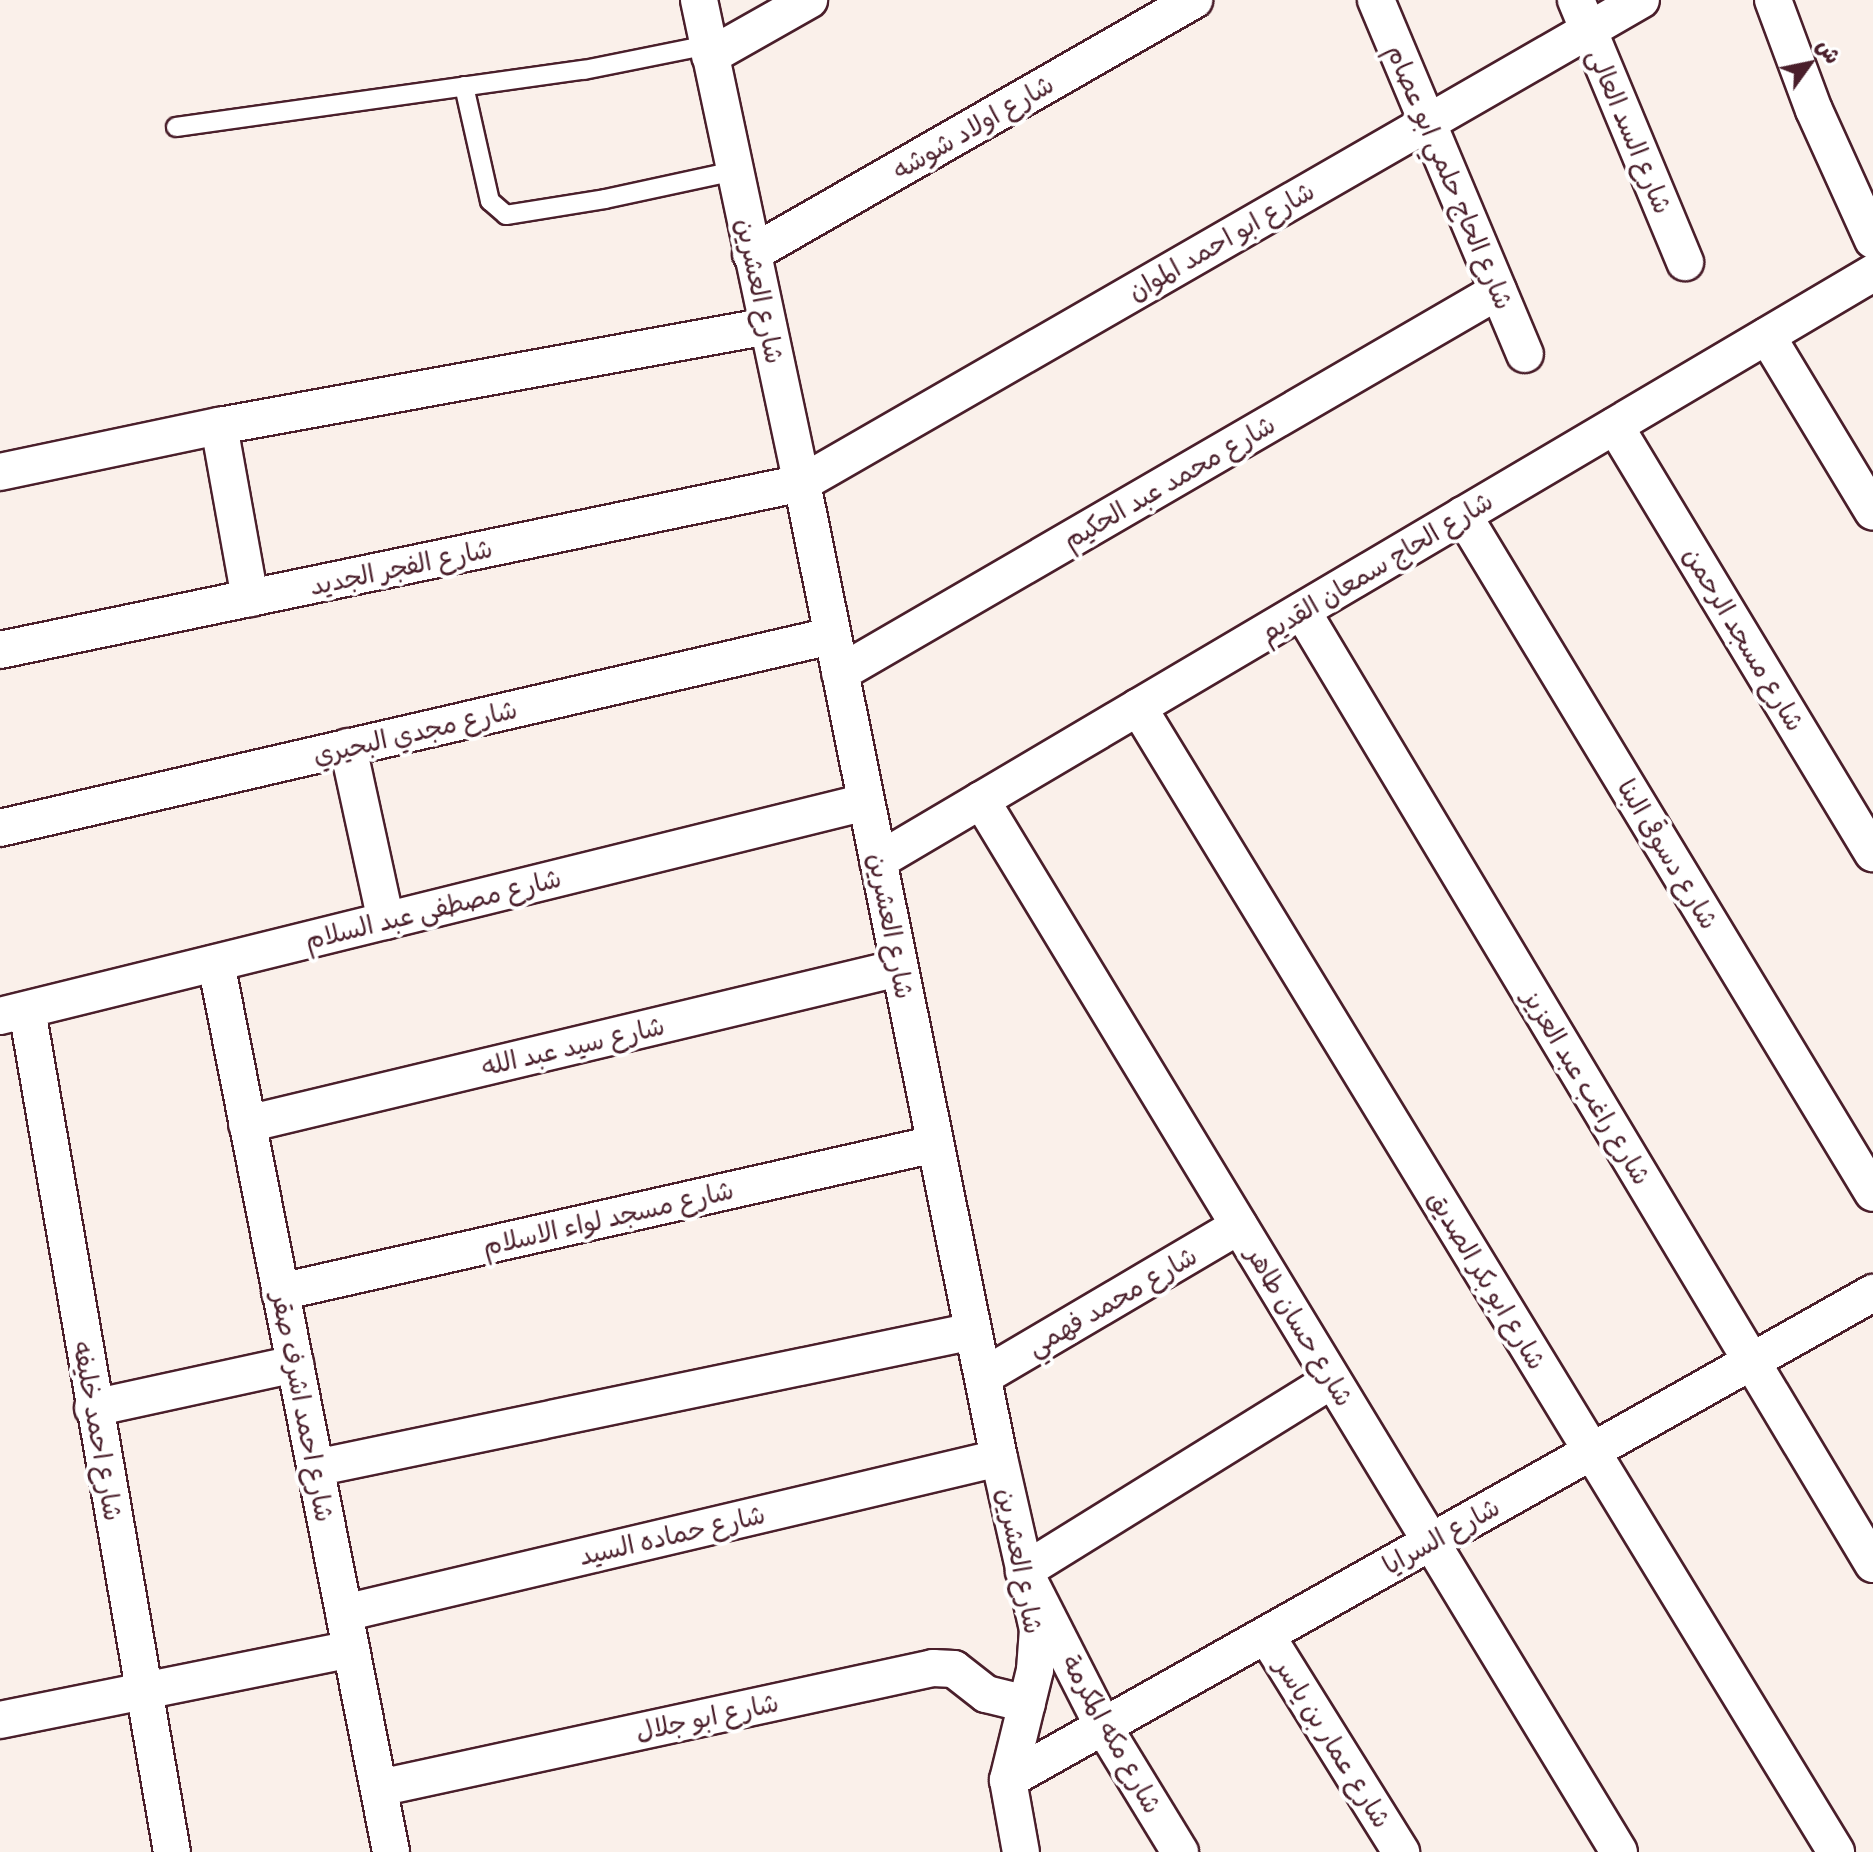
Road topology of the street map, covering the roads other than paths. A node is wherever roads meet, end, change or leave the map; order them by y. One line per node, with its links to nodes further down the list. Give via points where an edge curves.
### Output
1 (699, 0): 8 (street, شارع العشرين)
2 (809, 0): 8 (street)
3 (1194, 0): 14 (street, شارع اولاد شوشه)
4 (1376, 0): 10 (street, شارع الحاج حلمي ابو عصام)
5 (1641, 0): 7 (street, شارع ابو احمد الموان)
6 (1773, 0): 13 (street, via 1814,110)
7 (1582, 14): 10 (street, شارع ابو احمد الموان); 15 (street, شارع السد العالى)
8 (709, 50): 9 (lane); 12 (street, شارع العشرين)
9 (464, 86): 11 (lane); 12 (lane, via 490,201 506,215)
10 (1426, 123): 17 (street, شارع الحاج حلمي ابو عصام); 24 (street, شارع ابو احمد الموان)
11 (176, 127)
12 (734, 171): 14 (street, شارع العشرين)
13 (1873, 240)
14 (751, 254): 18 (street, شارع العشرين)
15 (1685, 262)
16 (1873, 273): 19 (street, شارع الحاج سمعان القديم)
17 (1498, 291): 20 (street, شارع الحاج حلمي ابو عصام); 31 (street, شارع محمد عبد الحكيم)
18 (768, 326): 21 (street); 24 (street, شارع العشرين)
19 (1767, 336): 22 (street, شارع الحاج سمعان القديم); 25 (street)
20 (1525, 354)
21 (219, 426): 23 (street); 27 (street)
22 (1615, 426): 26 (street, شارع الحاج سمعان القديم); 37 (street, شارع مسجد الرحمن)
23 (0, 472)
24 (802, 483): 27 (street, شارع الفجر الجديد); 29 (street, شارع العشرين)
25 (1873, 512)
26 (1463, 515): 28 (street, شارع الحاج سمعان القديم); 45 (street, شارع دسوقى البنا)
27 (250, 598): 30 (street, شارع الفجر الجديد)
28 (1302, 611): 32 (street, شارع الحاج سمعان القديم); 50 (street, شارع راغب عبد العزيز)
29 (831, 636): 31 (street, شارع العشرين); 33 (street, شارع مجدي البحيري)
30 (0, 650)
31 (840, 673): 35 (street, شارع العشرين)
32 (1138, 707): 34 (street, شارع الحاج سمعان القديم); 55 (street, شارع ابو بكر الصديق)
33 (348, 747): 36 (street, شارع مجدي البحيري); 39 (street)
34 (981, 800): 38 (street, شارع الحاج سمعان القديم); 46 (street, شارع حسان طاهر)
35 (866, 802): 38 (street, شارع العشرين); 39 (street, شارع مصطفى عبد السلام)
36 (0, 828)
37 (1873, 853)
38 (878, 861): 41 (street, شارع العشرين)
39 (386, 921): 40 (street, شارع مصطفى عبد السلام)
40 (216, 963): 42 (street, شارع مصطفى عبد السلام); 43 (street, شارع احمد اشرف صقر)
41 (899, 968): 43 (street, شارع سيد عبد الله); 44 (street, شارع العشرين)
42 (13, 1013): 54 (street, شارع احمد خليفه)
43 (247, 1124): 47 (street, شارع احمد اشرف صقر)
44 (935, 1144): 47 (street, شارع مسجد لواء الاسلام); 49 (street, شارع العشرين)
45 (1873, 1193)
46 (1239, 1226): 52 (street, شارع محمد فهمي); 53 (street, شارع حسان طاهر)
47 (280, 1292): 51 (street, شارع احمد اشرف صقر)
48 (1873, 1293): 50 (street, شارع السرايا)
49 (973, 1331): 52 (street, شارع العشرين); 57 (street)
50 (1752, 1361): 55 (street, شارع السرايا); 59 (street, شارع راغب عبد العزيز)
51 (295, 1364): 54 (street); 57 (street, شارع احمد اشرف صقر)
52 (984, 1376): 56 (street, شارع العشرين)
53 (1332, 1380): 58 (street, شارع حسان طاهر); 60 (street)
54 (93, 1408): 64 (street, شارع احمد خليفه)
55 (1592, 1451): 58 (street, شارع السرايا); 76 (street, شارع ابو بكر الصديق)
56 (999, 1458): 60 (street, شارع العشرين); 61 (street, شارع حماده السيد)
57 (315, 1468): 61 (street, شارع احمد اشرف صقر)
58 (1431, 1542): 62 (street, شارع السرايا); 75 (street, شارع حسان طاهر)
59 (1873, 1564)
60 (1024, 1571): 65 (street, شارع العشرين, via 1038,1629); 67 (street, شارع مكه المكرمة)
61 (344, 1613): 63 (street, شارع احمد اشرف صقر)
62 (1266, 1635): 67 (street, شارع السرايا); 74 (street, شارع عمار بن ياسر)
63 (351, 1649): 64 (street); 69 (street, شارع احمد اشرف صقر)
64 (144, 1691): 66 (street); 70 (street, شارع احمد خليفه)
65 (1027, 1704): 68 (street, شارع العشرين); 69 (street, شارع ابو جلال, via 986,1694 954,1669 933,1668)
66 (0, 1720)
67 (1103, 1726): 68 (street, شارع السرايا); 73 (street, شارع مكه المكرمة)
68 (1008, 1780): 72 (street, شارع العشرين)
69 (379, 1788): 71 (street, شارع احمد اشرف صقر)
70 (172, 1852)
71 (391, 1852)
72 (1021, 1852)
73 (1180, 1852)
74 (1401, 1852)
75 (1619, 1852)
76 (1836, 1852)

